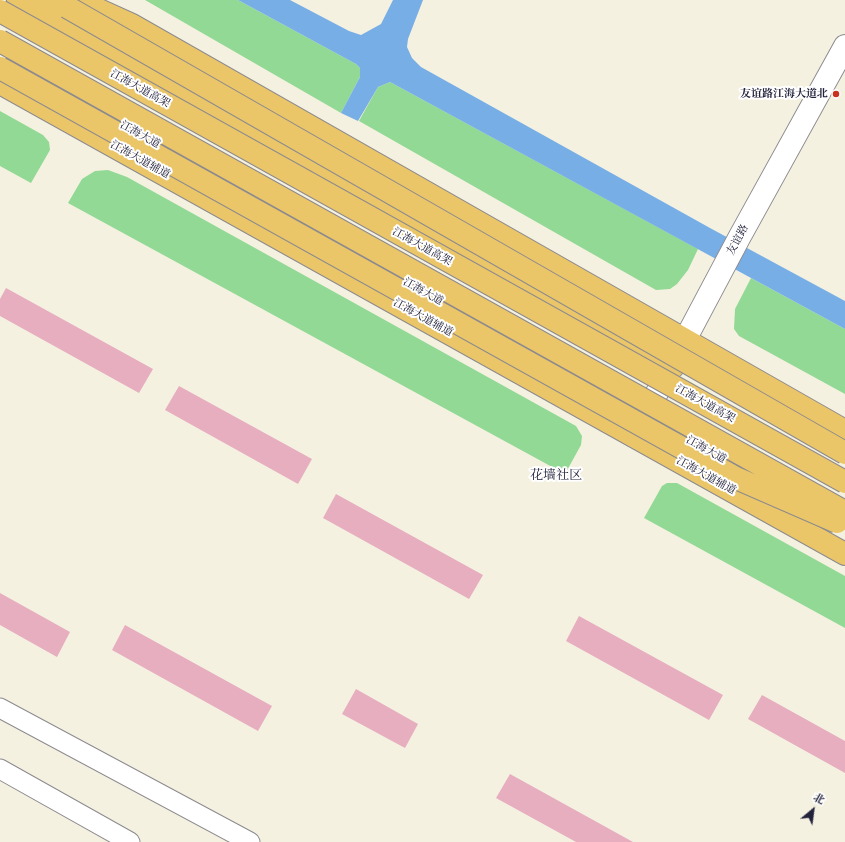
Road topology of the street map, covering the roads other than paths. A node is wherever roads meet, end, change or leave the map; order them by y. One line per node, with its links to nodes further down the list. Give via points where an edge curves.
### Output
1 (18, 0): 11 (main road)
2 (46, 0): 3 (main road)
3 (72, 4): 10 (main road, via 132,26); 15 (main road, bridge)
4 (0, 10): 17 (main road, 江海大道高架, bridge)
5 (0, 41): 18 (main road, bridge)
6 (845, 46): 10 (street, 友谊路)
7 (0, 57): 12 (main road, 江海大道)
8 (0, 68): 19 (main road, bridge, via 736,478)
9 (0, 83): 14 (main road, 江海大道辅道)
10 (685, 341): 11 (street, 友谊路); 13 (main road)
11 (672, 366): 12 (street, 友谊路); 16 (main road)
12 (645, 416): 14 (street, 友谊路); 20 (main road, 江海大道)
13 (845, 431)
14 (634, 436): 21 (main road, 江海大道辅道)
15 (845, 453)
16 (845, 464)
17 (845, 482)
18 (845, 512)
19 (845, 525)
20 (845, 528)
21 (845, 554)
22 (0, 708): 25 (street)
23 (0, 769): 24 (street)
24 (130, 842)
25 (250, 842)

